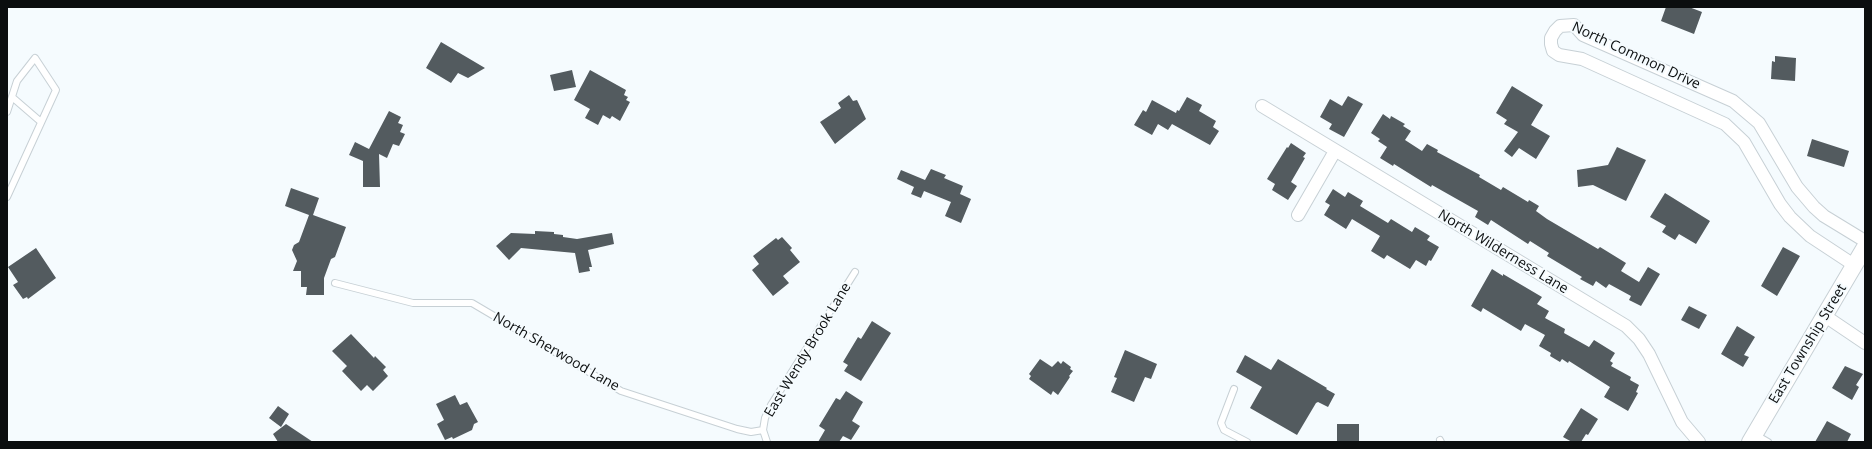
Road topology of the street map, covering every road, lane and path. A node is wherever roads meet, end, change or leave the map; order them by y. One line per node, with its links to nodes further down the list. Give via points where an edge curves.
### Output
1 (12, 97): 3 (lane); 4 (lane); 4 (lane, via 17,81 35,58 56,90)
2 (1262, 106): 5 (street, North Wilderness Lane)
3 (7, 112)
4 (41, 122): 6 (lane)
5 (1335, 151): 7 (street); 20 (street, North Wilderness Lane, via 1626,326 1649,354 1682,422)
6 (7, 195)
7 (1298, 215)
8 (1865, 241): 10 (street, North Common Drive, via 1814,207 1798,187 1762,128 1733,101 1583,35 1574,25 1560,26 1555,31 1551,44 1553,51 1559,55 1582,59 1725,124 1744,142 1790,217 1810,236)
9 (1865, 247): 10 (street, East Township Street)
10 (1854, 265): 13 (street, East Township Street)
11 (855, 272): 16 (lane, East Wendy Brook Lane, via 771,405)
12 (335, 283): 16 (lane, North Sherwood Lane, via 413,304 472,303 621,391 737,429 751,432)
13 (1825, 316): 14 (street); 17 (street, East Township Street)
14 (1865, 343)
15 (1234, 388): 19 (lane, via 1221,423 1224,430)
16 (763, 430): 18 (lane)
17 (1757, 439)
18 (767, 442)
19 (1247, 442)
20 (1699, 442)

